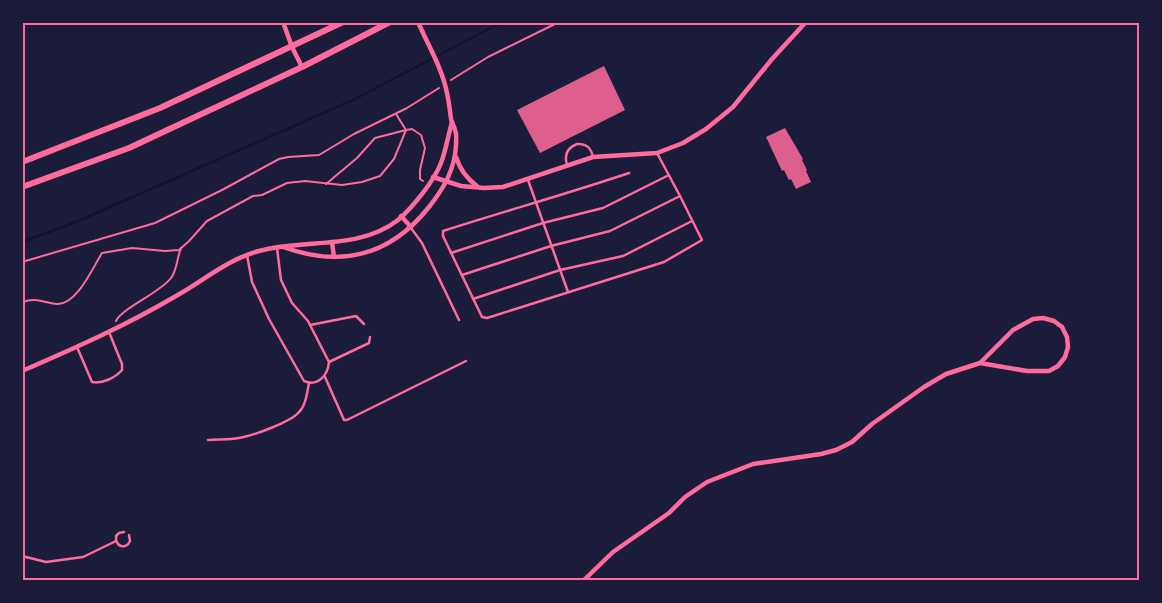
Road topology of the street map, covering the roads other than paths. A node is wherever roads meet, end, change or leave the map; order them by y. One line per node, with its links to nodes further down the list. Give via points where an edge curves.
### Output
1 (283, 22): 6 (street)
2 (344, 22): 6 (main road)
3 (390, 22): 7 (main road)
4 (418, 22): 8 (street, via 441,72)
5 (806, 22): 9 (street, via 733,107 683,143)
6 (292, 47): 7 (street); 12 (main road, via 160,108)
7 (302, 67): 19 (main road, via 129,148)
8 (452, 122): 10 (street, via 456,134); 17 (street, via 441,163)
9 (657, 153): 11 (street); 15 (lane)
10 (455, 156): 18 (street); 20 (street, via 465,176)
11 (593, 157): 13 (street); 13 (lane, via 587,146 577,144 567,152)
12 (22, 162)
13 (567, 165): 16 (street)
14 (628, 173): 22 (lane)
15 (669, 175): 21 (lane); 25 (lane, via 603,208)
16 (528, 178): 20 (street, via 503,187); 22 (lane)
17 (432, 180): 18 (street); 23 (street)
18 (446, 182): 20 (street); 26 (street)
19 (22, 187)
20 (478, 187)
21 (680, 196): 24 (lane); 28 (lane, via 610,231)
22 (536, 202): 25 (lane); 31 (lane, via 443,231)
23 (401, 216): 26 (street); 27 (street, via 374,234)
24 (693, 220): 34 (lane, via 623,256); 36 (lane, via 702,240 664,262)
25 (543, 223): 28 (lane); 31 (lane)
26 (411, 227): 33 (street, via 394,241 367,254); 38 (lane)
27 (332, 242): 30 (street); 33 (street)
28 (551, 246): 34 (lane); 35 (lane)
29 (277, 247): 30 (street); 32 (street); 40 (lane, via 281,280 292,303)
30 (283, 247): 33 (street)
31 (451, 253): 35 (lane)
32 (247, 255): 41 (street); 49 (lane, via 252,282 269,319 304,381)
33 (334, 257)
34 (560, 270): 36 (lane); 37 (lane)
35 (462, 275): 37 (lane)
36 (568, 293): 37 (lane, via 487,318 482,317)
37 (474, 299)
38 (459, 320)
39 (364, 324): 40 (lane, via 356,316)
40 (310, 325): 45 (lane)
41 (109, 332): 43 (street); 43 (lane, via 122,364 118,375 99,383 92,382)
42 (370, 336): 45 (lane, via 369,343)
43 (77, 347): 47 (street)
44 (466, 361): 48 (lane, via 347,420 344,420)
45 (328, 362): 48 (lane)
46 (980, 363): 46 (street, via 1027,371 1049,371 1065,357 1067,337 1054,321 1033,319 1014,330); 55 (street, via 946,374 924,386 852,442 836,450 753,464 707,482 614,552)
47 (22, 371)
48 (325, 377): 49 (lane)
49 (309, 383): 50 (lane, via 306,400 300,412 293,417 240,438)
50 (208, 440)
51 (124, 532): 53 (lane, via 117,534)
52 (129, 535): 53 (lane, via 130,541 126,546)
53 (116, 542): 54 (lane, via 83,557 46,562)
54 (22, 556)
55 (584, 580)

